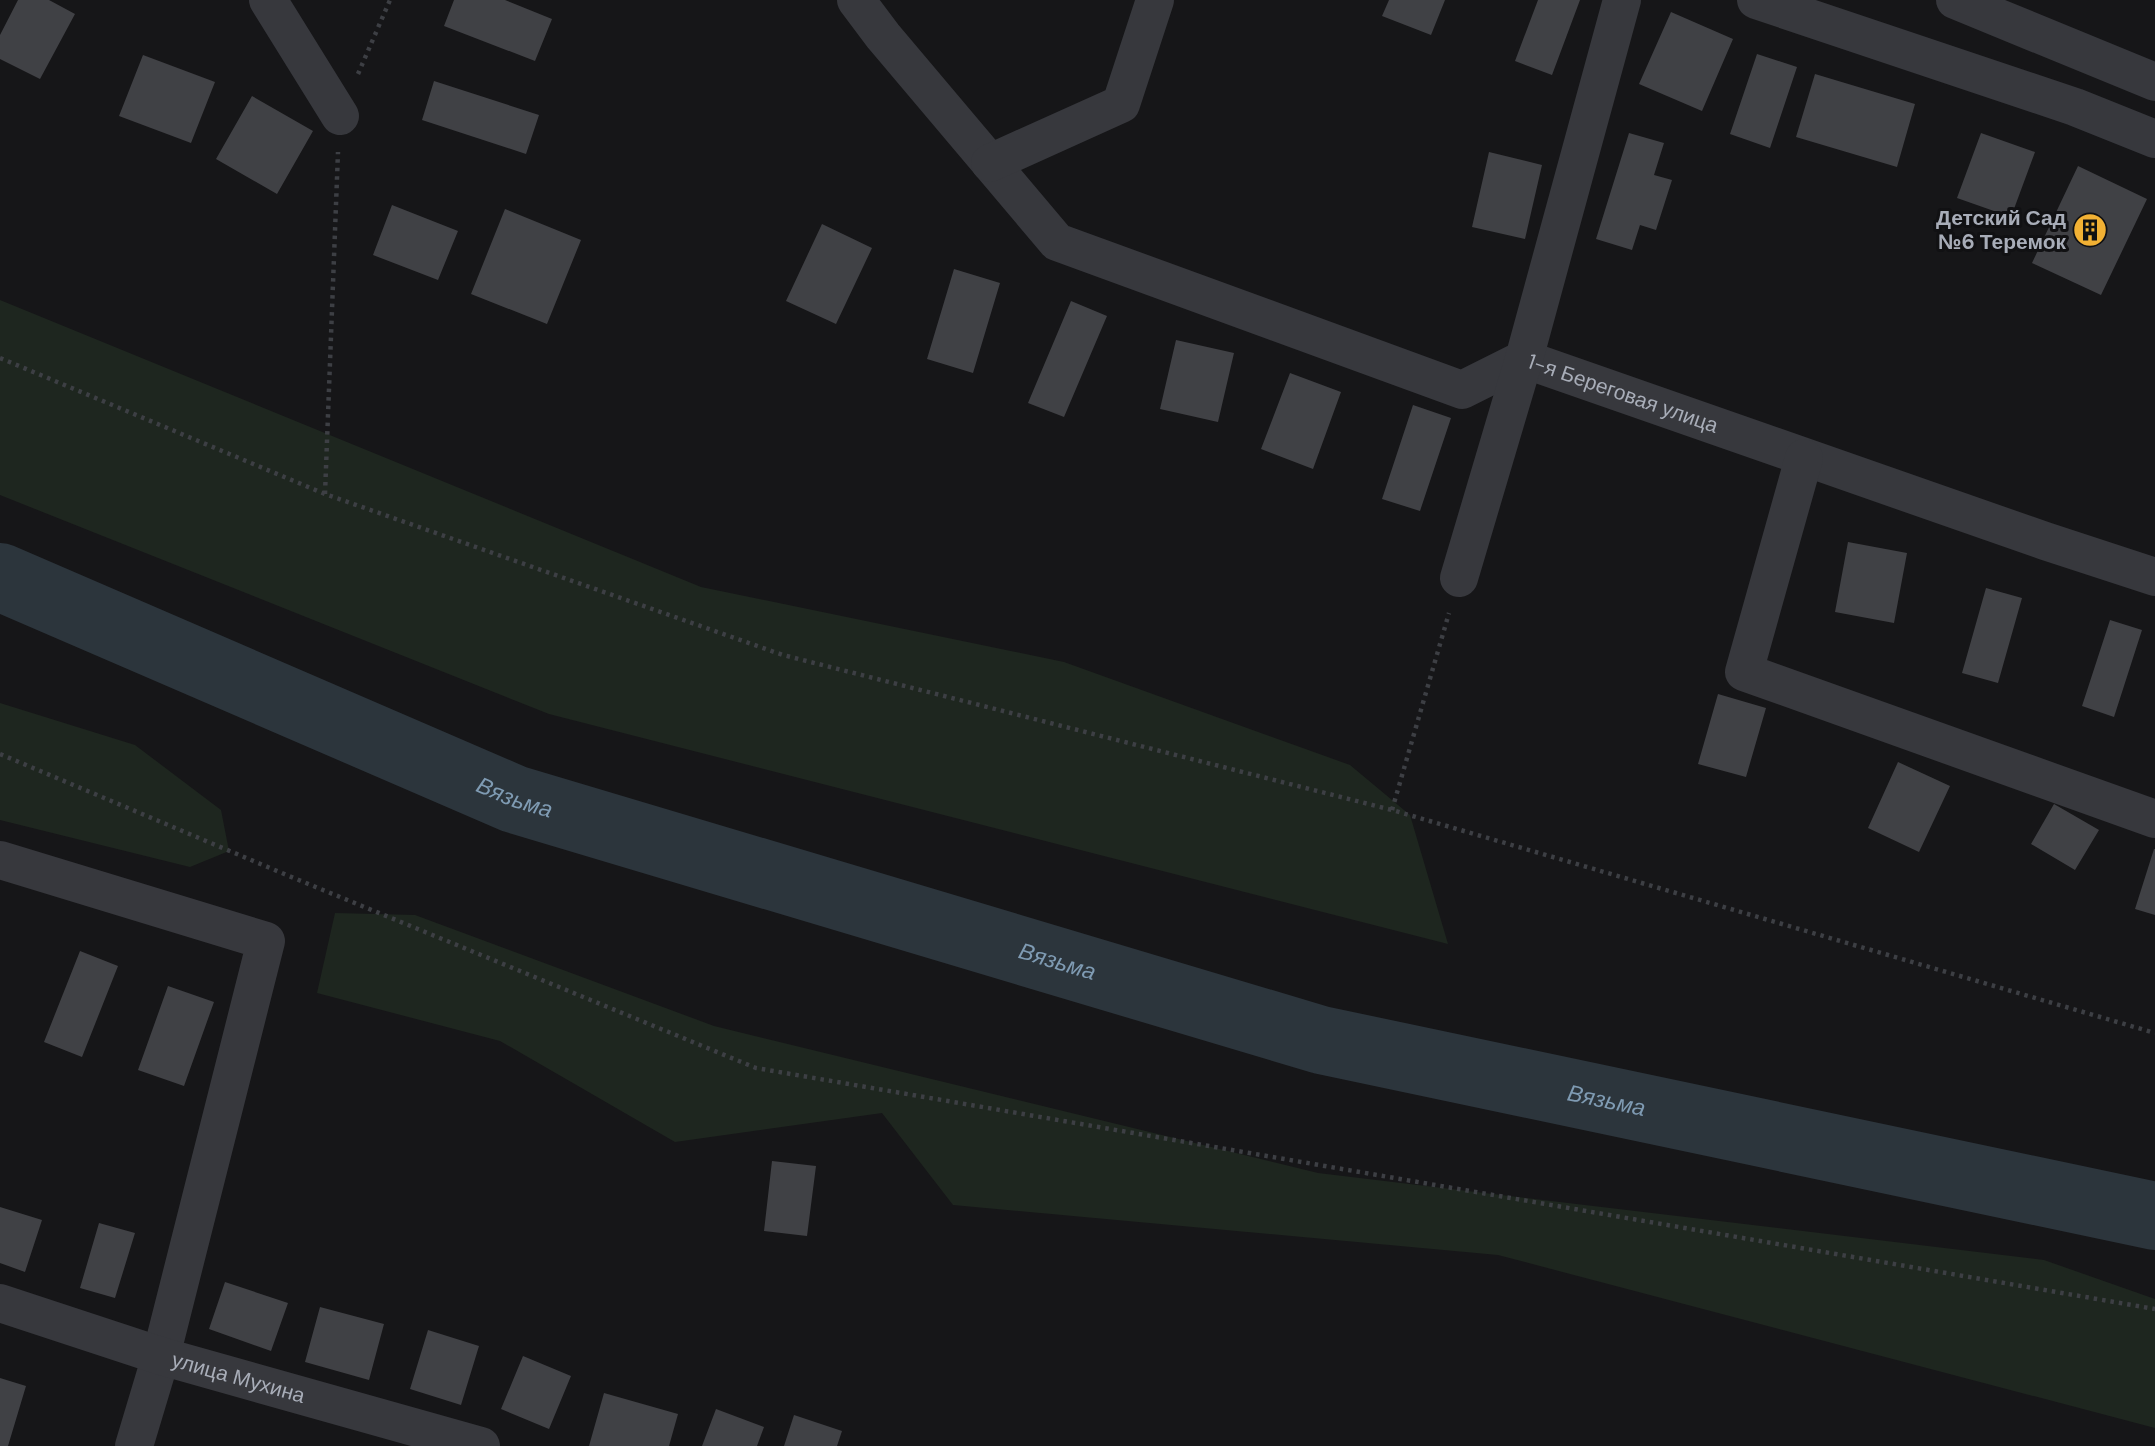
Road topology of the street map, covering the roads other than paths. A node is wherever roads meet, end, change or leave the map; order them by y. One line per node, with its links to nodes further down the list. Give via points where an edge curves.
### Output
1 (268, 0): 8 (street)
2 (856, 0): 10 (street)
3 (1154, 0): 10 (street, via 1121,104)
4 (1622, 0): 11 (street)
5 (1756, 0): 9 (street, via 2076,107)
6 (1955, 0): 7 (street)
7 (2155, 82)
8 (340, 116)
9 (2155, 139)
10 (990, 163): 11 (street, 1-я Береговая улица, via 1057,242 1462,390)
11 (1524, 359): 12 (street, 1-я Береговая улица); 14 (street)
12 (1804, 458): 13 (street, 1-я Береговая улица); 15 (street, via 1744,673)
13 (2155, 577)
14 (1459, 579)
15 (2155, 818)
16 (0, 860): 18 (street, via 266,940)
17 (0, 1303): 18 (street, улица Мухина)
18 (161, 1356): 19 (street); 20 (street, улица Мухина)
19 (134, 1446)
20 (481, 1446)

